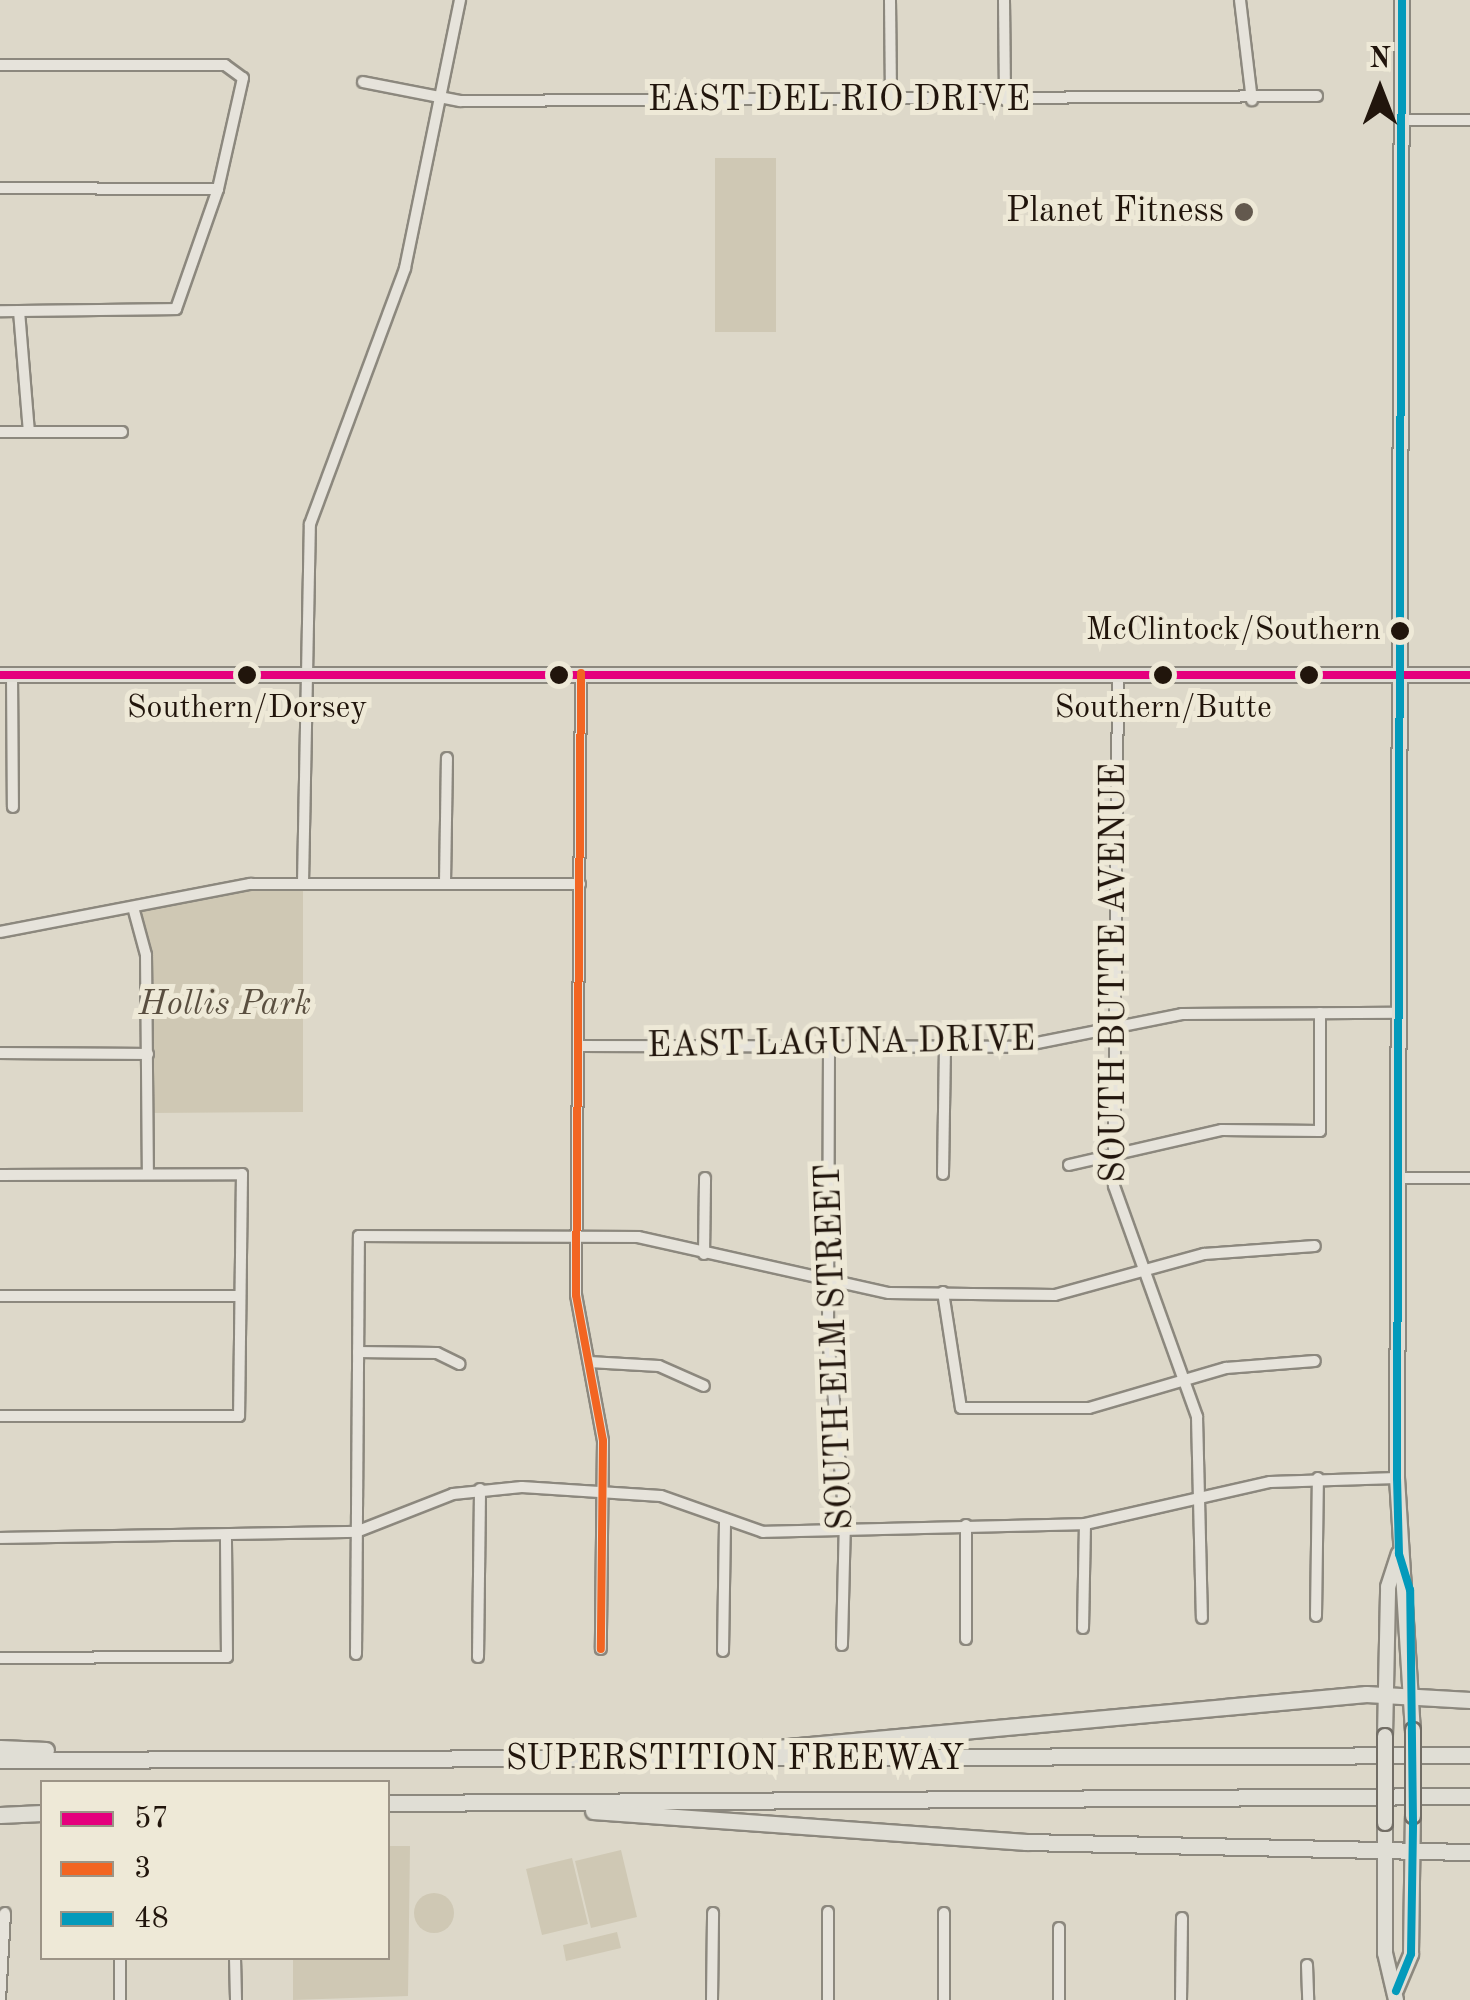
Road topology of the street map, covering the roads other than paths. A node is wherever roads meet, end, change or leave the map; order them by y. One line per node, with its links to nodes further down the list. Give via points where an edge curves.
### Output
1 (460, 0): 9 (street)
2 (890, 0): 12 (street)
3 (1004, 0): 10 (street)
4 (1240, 0): 11 (street)
5 (1402, 0): 13 (main road)
6 (0, 65): 16 (street, via 240,70)
7 (363, 82): 9 (street, EAST DEL RIO DRIVE)
8 (1317, 96): 11 (street, EAST DEL RIO DRIVE)
9 (443, 100): 12 (street, EAST DEL RIO DRIVE); 25 (street, via 405,268 312,513)
10 (1005, 100): 11 (street, EAST DEL RIO DRIVE); 12 (street, EAST DEL RIO DRIVE)
11 (1252, 100)
12 (890, 101)
13 (1403, 120): 14 (street); 26 (main road)
14 (1470, 120)
15 (0, 188): 16 (street)
16 (218, 189): 18 (street, via 176,309)
17 (0, 311): 18 (street)
18 (19, 311): 20 (street)
19 (0, 432): 20 (street)
20 (29, 432): 21 (street)
21 (122, 432)
22 (581, 673): 23 (main road); 25 (main road); 32 (street)
23 (1118, 673): 26 (main road); 37 (street, SOUTH BUTTE AVENUE)
24 (6, 675): 25 (main road); 29 (street)
25 (305, 675): 30 (street)
26 (1402, 675): 27 (main road); 36 (main road)
27 (1470, 676)
28 (447, 758): 31 (street)
29 (12, 807)
30 (303, 883): 31 (street); 33 (street, via 198,890)
31 (445, 883): 32 (street)
32 (580, 884): 38 (street)
33 (133, 907): 34 (street); 42 (street, via 146,955)
34 (0, 932)
35 (1320, 1013): 36 (street, EAST LAGUNA DRIVE); 37 (street, EAST LAGUNA DRIVE, via 1182,1014); 43 (street, via 1320,1131 1222,1130)
36 (1401, 1013): 49 (main road)
37 (1112, 1028): 40 (street, EAST LAGUNA DRIVE, via 1017,1047); 43 (street, SOUTH BUTTE AVENUE)
38 (578, 1046): 39 (street, EAST LAGUNA DRIVE); 51 (street)
39 (829, 1048): 40 (street, EAST LAGUNA DRIVE); 55 (street, SOUTH ELM STREET)
40 (945, 1048): 46 (street)
41 (0, 1054): 42 (street)
42 (148, 1054): 45 (street)
43 (1112, 1156): 44 (street); 54 (street, SOUTH BUTTE AVENUE)
44 (1068, 1165)
45 (148, 1174): 47 (street); 58 (street, via 242,1174)
46 (943, 1174)
47 (0, 1175)
48 (705, 1178): 53 (street)
49 (1399, 1178): 50 (street); 67 (main road)
50 (1470, 1178)
51 (577, 1235): 53 (street, via 638,1237); 59 (street, via 360,1236); 61 (street)
52 (1315, 1246): 54 (street, via 1259,1244)
53 (704, 1254): 55 (street)
54 (1140, 1274): 56 (street, via 1055,1294); 63 (street, SOUTH BUTTE AVENUE)
55 (828, 1285): 56 (street); 75 (street, SOUTH ELM STREET)
56 (942, 1292): 63 (street, via 961,1408 1089,1408)
57 (0, 1296): 58 (street)
58 (239, 1296): 65 (street, via 239,1416)
59 (358, 1352): 62 (street, via 437,1354); 74 (street)
60 (1315, 1361): 63 (street, via 1261,1361)
61 (589, 1362): 64 (street, via 659,1366); 69 (street)
62 (460, 1364)
63 (1184, 1381): 70 (street, SOUTH BUTTE AVENUE, via 1203,1452)
64 (704, 1386)
65 (0, 1416)
66 (1318, 1478): 67 (street); 70 (street); 79 (street)
67 (1398, 1478): 78 (main road)
68 (480, 1488): 69 (street); 74 (street); 87 (street)
69 (603, 1490): 71 (street, via 662,1496); 84 (street)
70 (1204, 1499): 72 (street); 80 (street, SOUTH BUTTE AVENUE)
71 (725, 1519): 75 (street, via 763,1532); 85 (street)
72 (1085, 1524): 73 (street); 81 (street)
73 (966, 1525): 75 (street); 82 (street)
74 (356, 1532): 77 (street); 86 (street)
75 (846, 1532): 83 (street, SOUTH ELM STREET)
76 (0, 1538): 77 (street)
77 (226, 1538): 88 (street, via 227,1658)
78 (1399, 1554): 89 (main road, via 1388,1586); 90 (main road, via 1410,1590)
79 (1316, 1616)
80 (1202, 1618)
81 (1083, 1628)
82 (966, 1639)
83 (842, 1646)
84 (600, 1650)
85 (722, 1651)
86 (356, 1654)
87 (478, 1657)
88 (0, 1658)
89 (1386, 1695): 90 (highway); 96 (highway); 107 (main road, bridge)
90 (1413, 1696): 91 (highway); 108 (main road, bridge)
91 (1470, 1700)
92 (0, 1748): 94 (highway)
93 (1470, 1755): 96 (highway, SUPERSTITION FREEWAY)
94 (190, 1758): 95 (highway, SUPERSTITION FREEWAY); 96 (highway, SUPERSTITION FREEWAY)
95 (0, 1760)
96 (628, 1762)
97 (1232, 1796): 98 (highway, SUPERSTITION FREEWAY); 99 (highway, SUPERSTITION FREEWAY); 102 (highway)
98 (1470, 1796)
99 (480, 1802): 100 (highway, SUPERSTITION FREEWAY); 107 (highway, via 1026,1842)
100 (390, 1804)
101 (0, 1806): 103 (highway)
102 (1470, 1806)
103 (40, 1810)
104 (40, 1810): 105 (highway)
105 (0, 1815)
106 (1470, 1852): 108 (highway)
107 (1386, 1854): 108 (highway); 118 (main road, via 1385,1953)
108 (1412, 1856): 118 (main road, via 1411,1954)
109 (828, 1912): 123 (street)
110 (5, 1913): 119 (street)
111 (713, 1913): 122 (street)
112 (944, 1913): 124 (street)
113 (1182, 1918): 126 (street)
114 (1059, 1928): 125 (street)
115 (120, 1960): 120 (street)
116 (236, 1960): 121 (street)
117 (1308, 1965): 127 (street)
118 (1396, 1995)
119 (0, 2000)
120 (120, 2000)
121 (236, 2000)
122 (712, 2000)
123 (828, 2000)
124 (944, 2000)
125 (1060, 2000)
126 (1182, 2000)
127 (1308, 2000)

